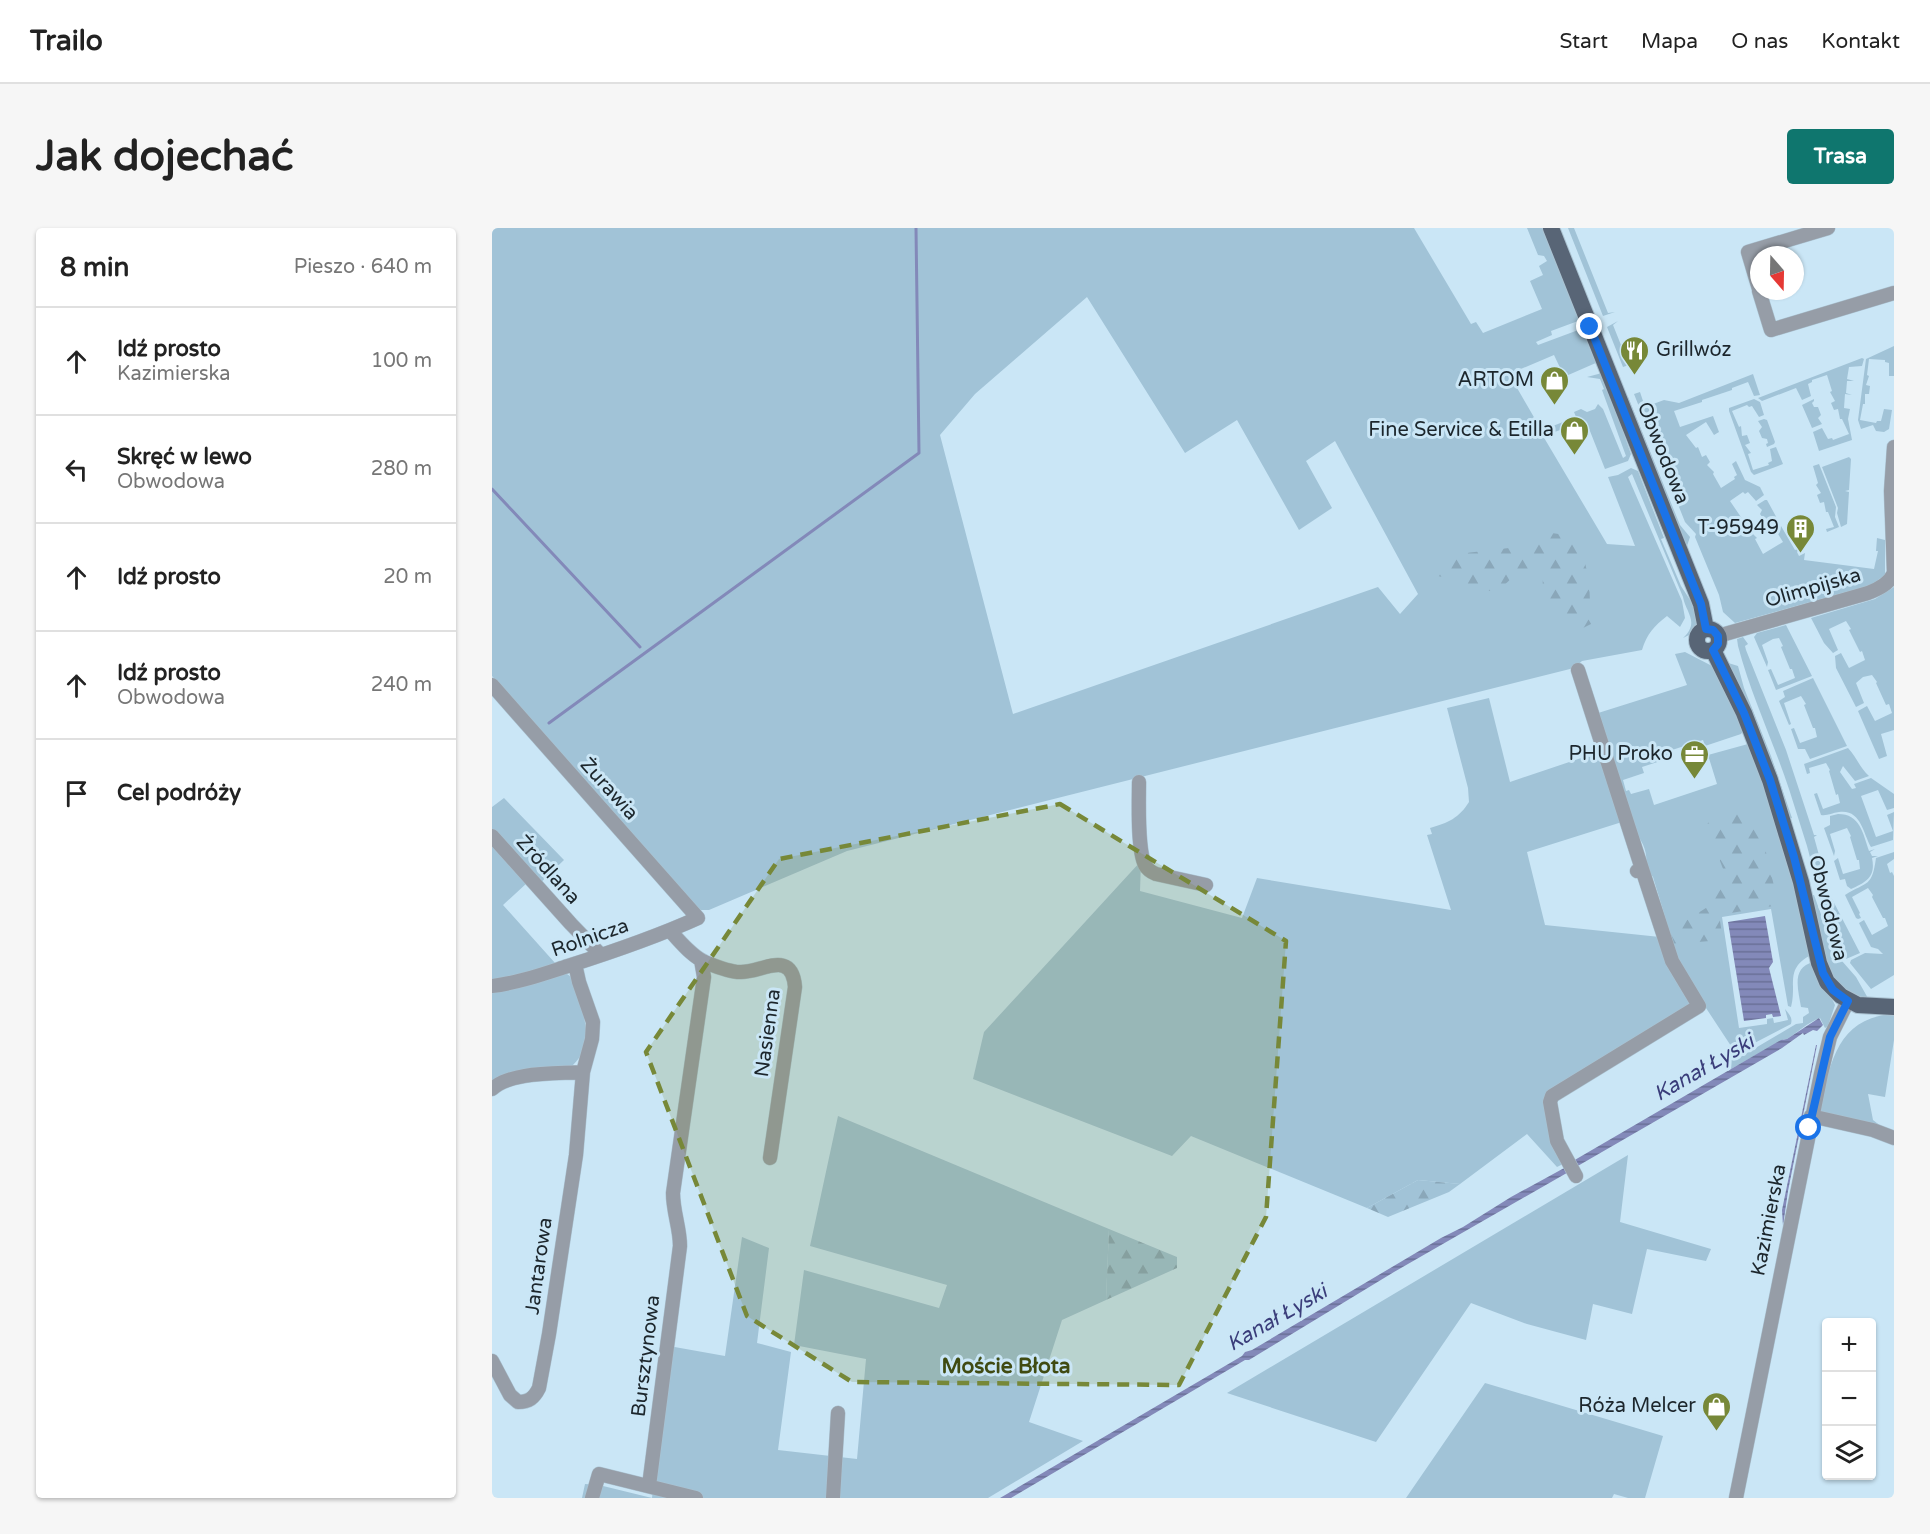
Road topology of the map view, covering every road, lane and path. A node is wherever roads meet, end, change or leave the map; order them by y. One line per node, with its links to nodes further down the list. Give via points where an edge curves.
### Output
1 (1551, 228): 7 (main road, Obwodowa)
2 (1828, 228): 3 (street)
3 (1768, 246)
4 (1894, 293): 5 (street, via 1771,330)
5 (1762, 300)
6 (1894, 447): 7 (street, Olimpijska, via 1892,579 1868,593)
7 (1712, 638): 19 (main road, Obwodowa, via 1770,780 1823,973 1833,990)
8 (1578, 670): 26 (street, via 1672,961 1699,1006 1552,1096 1557,1140)
9 (492, 684): 13 (street, Żurawia)
10 (1139, 782): 12 (street, via 1145,865 1156,874)
11 (492, 836): 15 (street, Źródlana)
12 (1206, 885)
13 (698, 918): 14 (street, Rolnicza)
14 (670, 931): 15 (street, Rolnicza); 16 (street, Nasienna)
15 (601, 955): 17 (street, Rolnicza)
16 (701, 960): 25 (street, Nasienna, via 741,972 779,965 788,968 794,977); 29 (street, Bursztynowa, via 704,977 673,1193 680,1246)
17 (575, 964): 18 (street, Rolnicza); 21 (street, Jantarowa, via 592,1022 592,1039)
18 (492, 986)
19 (1848, 1001): 20 (main road); 23 (street, Kazimierska, via 1830,1037)
20 (1894, 1007)
21 (583, 1072): 22 (street, via 518,1077); 27 (street, Jantarowa, via 576,1155 536,1395 518,1402 510,1395)
22 (492, 1089)
23 (1811, 1116): 24 (street); 33 (street, Kazimierska)
24 (1894, 1138)
25 (770, 1158)
26 (1576, 1176)
27 (492, 1361)
28 (838, 1413): 32 (street)
29 (649, 1486): 30 (street, via 599,1474); 31 (street)
30 (592, 1498)
31 (696, 1498)
32 (833, 1498)
33 (1736, 1498)

